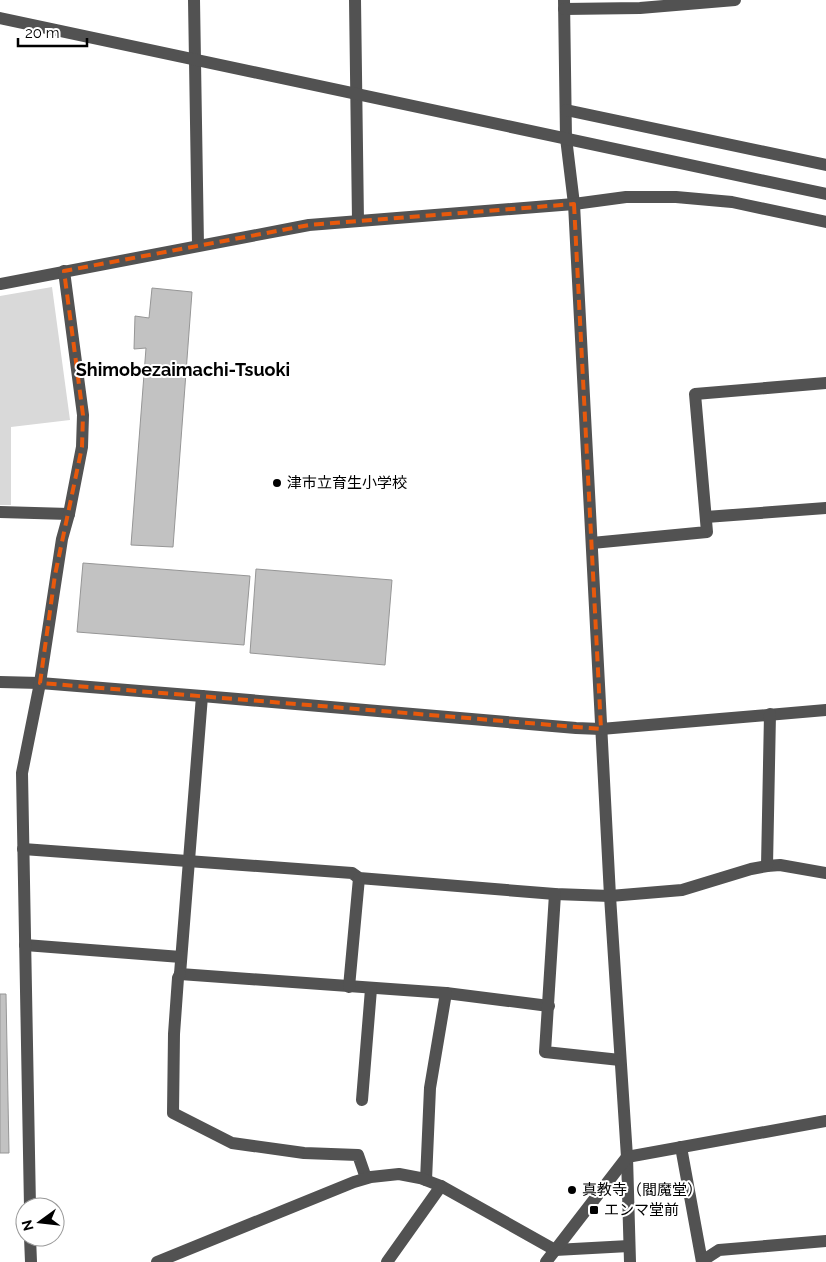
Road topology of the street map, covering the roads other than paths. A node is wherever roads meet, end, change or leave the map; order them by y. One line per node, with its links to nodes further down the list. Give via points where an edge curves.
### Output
1 (194, 0): 6 (street)
2 (355, 0): 7 (street)
3 (735, 0): 4 (street, via 640,8)
4 (564, 5): 8 (street)
5 (0, 18): 6 (street)
6 (195, 58): 7 (street); 15 (street)
7 (356, 93): 9 (street); 13 (street)
8 (566, 110): 9 (street); 10 (street)
9 (566, 138): 11 (street); 12 (street)
10 (826, 165)
11 (826, 194)
12 (574, 204): 13 (street); 14 (street, via 626,197 676,197 732,202); 23 (street)
13 (358, 221): 15 (street, via 309,225)
14 (826, 222)
15 (198, 245): 16 (street)
16 (64, 271): 17 (street); 21 (street, via 83,415 82,447)
17 (0, 284)
18 (826, 383): 22 (street, via 695,394)
19 (826, 508): 22 (street)
20 (0, 512): 21 (street)
21 (69, 514): 25 (street, via 62,539)
22 (706, 517): 23 (street, via 707,532)
23 (592, 544): 29 (street)
24 (0, 682): 25 (street)
25 (40, 683): 26 (street); 30 (street, via 22,773)
26 (202, 696): 29 (street); 31 (street)
27 (826, 710): 28 (street)
28 (770, 714): 29 (street); 32 (street)
29 (601, 729): 36 (street)
30 (23, 849): 31 (street); 37 (street)
31 (189, 862): 34 (street, via 352,873); 38 (street)
32 (767, 866): 33 (street); 36 (street, via 682,890)
33 (826, 873)
34 (359, 878): 35 (street); 40 (street)
35 (555, 894): 36 (street); 43 (street)
36 (610, 896): 44 (street)
37 (25, 945): 38 (street); 52 (street)
38 (181, 957): 39 (street)
39 (180, 974): 40 (street); 49 (street, via 174,1034 173,1113 232,1143 304,1153 358,1155)
40 (349, 987): 41 (street)
41 (371, 989): 42 (street); 45 (street)
42 (446, 993): 43 (street); 50 (street, via 430,1088)
43 (549, 1006): 44 (street, via 545,1052)
44 (620, 1060): 48 (street)
45 (362, 1100)
46 (826, 1121): 47 (street)
47 (681, 1147): 48 (street); 57 (street)
48 (627, 1157): 54 (street); 56 (street)
49 (366, 1178): 50 (street, via 399,1174); 59 (street)
50 (426, 1180): 51 (street)
51 (441, 1186): 56 (street); 60 (street)
52 (30, 1197)
53 (826, 1241): 57 (street, via 719,1250)
54 (629, 1246): 56 (street); 62 (street)
55 (30, 1247): 58 (street)
56 (555, 1250): 61 (street)
57 (702, 1261)
58 (31, 1262)
59 (157, 1262)
60 (387, 1262)
61 (546, 1262)
62 (630, 1262)

